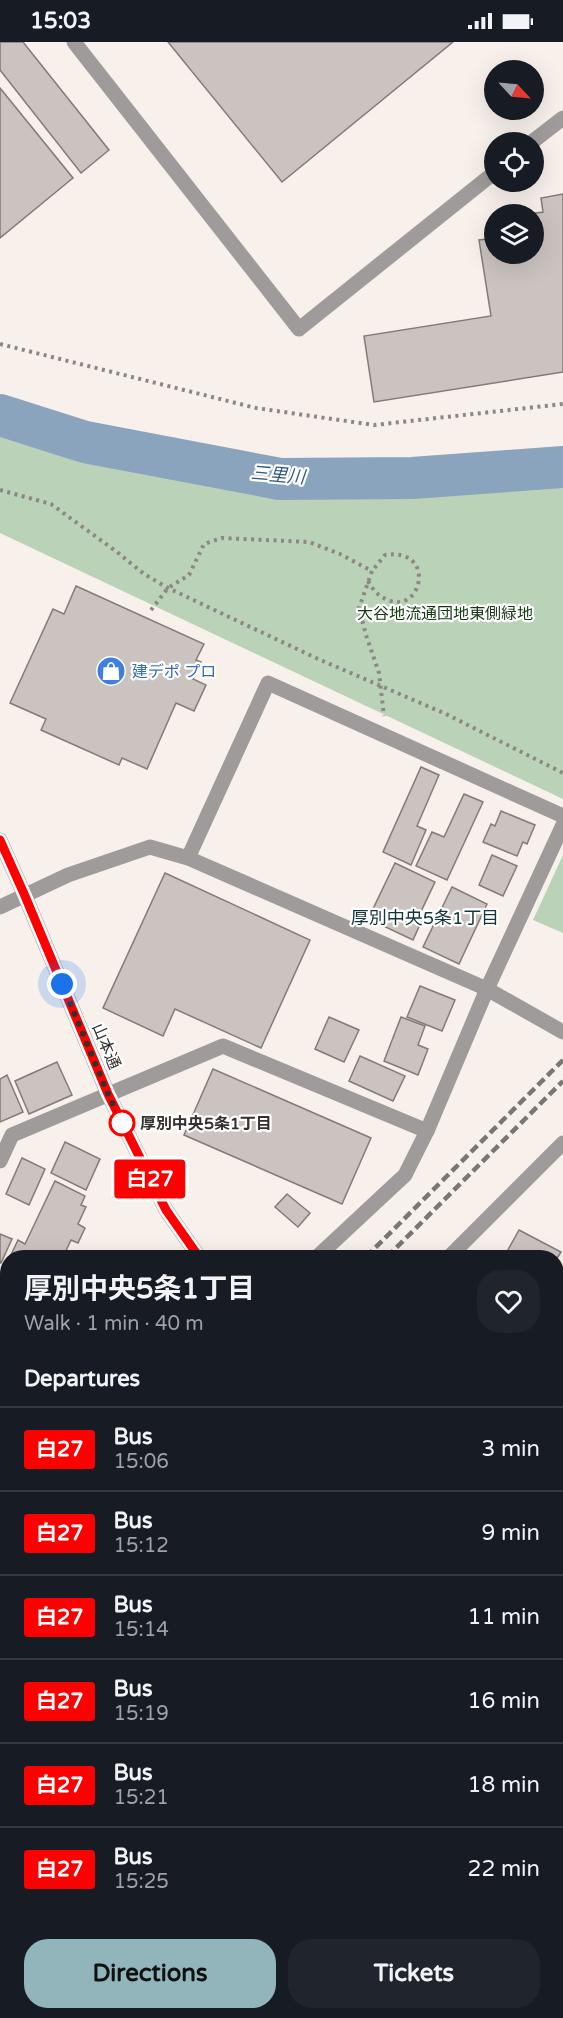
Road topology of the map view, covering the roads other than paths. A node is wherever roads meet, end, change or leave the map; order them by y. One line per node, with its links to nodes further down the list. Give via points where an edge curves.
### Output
1 (74, 42): 4 (street, via 299,329)
2 (563, 118): 3 (street)
3 (544, 133)
4 (484, 181)
5 (563, 816): 8 (street, via 268,683)
6 (563, 825): 11 (street)
7 (0, 840): 9 (street, 山本通)
8 (188, 858): 9 (street, via 150,847 68,875); 11 (street)
9 (25, 896): 10 (street); 13 (street, 山本通)
10 (0, 907)
11 (487, 989): 12 (street); 14 (street)
12 (563, 1032)
13 (108, 1094): 14 (street, via 223,1046); 16 (street, via 12,1135); 17 (street, 山本通, via 166,1210)
14 (427, 1131): 18 (street, via 405,1175)
15 (563, 1143): 19 (street)
16 (0, 1161)
17 (195, 1250)
18 (325, 1250)
19 (456, 1250)

